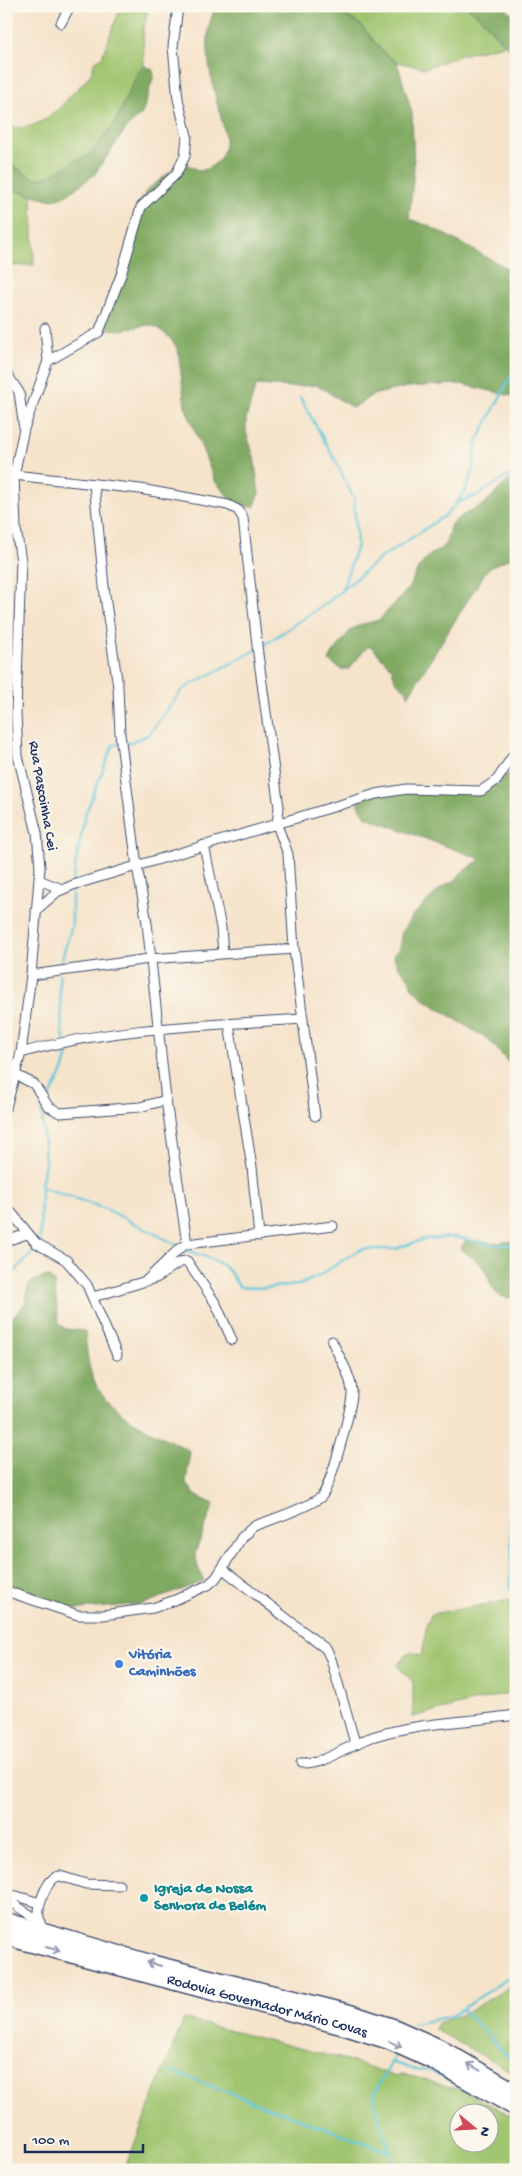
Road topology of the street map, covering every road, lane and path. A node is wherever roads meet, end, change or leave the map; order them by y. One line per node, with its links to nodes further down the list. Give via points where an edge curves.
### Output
1 (70, 6): 3 (street)
2 (178, 6): 5 (street, via 173,47 178,99 187,136 185,156 176,174 141,207 121,275 99,332)
3 (61, 23)
4 (45, 328): 5 (street)
5 (48, 361): 7 (street)
6 (6, 373): 7 (street, Rua Pascoinha Cei, via 19,392)
7 (24, 429): 9 (street, Rua Pascoinha Cei)
8 (6, 468): 9 (street)
9 (14, 475): 10 (street); 15 (street, Rua Pascoinha Cei, via 21,579 17,737 20,764 37,833)
10 (94, 484): 12 (street, via 228,505 238,510 243,518 278,793); 14 (street)
11 (516, 750): 12 (street, via 496,780 481,791 406,789 355,799)
12 (277, 825): 13 (street); 18 (street, via 288,854)
13 (204, 845): 14 (street); 19 (street, via 222,928)
14 (137, 866): 16 (street); 20 (street, via 147,923)
15 (39, 880): 16 (street); 17 (street, Rua Pascoinha Cei)
16 (62, 889): 17 (street)
17 (36, 910): 21 (street, Rua Pascoinha Cei)
18 (294, 949): 19 (street); 22 (street)
19 (224, 953): 20 (street)
20 (149, 959): 21 (street); 24 (street)
21 (31, 975): 25 (street, Rua Pascoinha Cei)
22 (303, 1019): 23 (street); 29 (street)
23 (229, 1024): 24 (street); 33 (street, via 252,1167)
24 (158, 1030): 25 (street, via 74,1040); 27 (street)
25 (21, 1053): 26 (street, Rua Pascoinha Cei)
26 (16, 1075): 27 (street, via 34,1084 48,1106 60,1113 140,1107); 28 (street, Rua Pascoinha Cei)
27 (166, 1100): 35 (street)
28 (6, 1107)
29 (315, 1116)
30 (6, 1206): 32 (street)
31 (333, 1226): 33 (street)
32 (27, 1234): 34 (street); 37 (street, via 66,1260)
33 (259, 1236): 35 (street)
34 (6, 1241)
35 (187, 1244): 36 (street)
36 (145, 1282): 37 (street); 38 (street, via 164,1274 181,1261 187,1261 216,1304)
37 (93, 1297): 40 (street)
38 (232, 1340)
39 (332, 1341): 41 (street, via 348,1374 352,1392 327,1490 314,1501 247,1531)
40 (118, 1355)
41 (223, 1569): 42 (street, via 208,1585 174,1600 153,1608 103,1615 78,1615); 44 (street, via 326,1649)
42 (6, 1591)
43 (516, 1715): 44 (street, via 417,1727)
44 (355, 1743): 45 (street, via 313,1763)
45 (300, 1764)
46 (119, 1885): 49 (street, via 86,1884 56,1876 49,1882)
47 (6, 1893): 49 (street)
48 (6, 1899): 51 (street)
49 (41, 1901): 51 (street)
50 (6, 1921): 53 (highway, Rodovia Governador Mário Covas)
51 (40, 1922): 53 (street)
52 (6, 1936): 55 (highway, Rodovia Governador Mário Covas, one-way to 55, via 389,2041 433,2061)
53 (61, 1937): 54 (highway, Rodovia Governador Mário Covas, one-way to 53, via 438,2047 393,2027)
54 (516, 2092)
55 (516, 2108)

